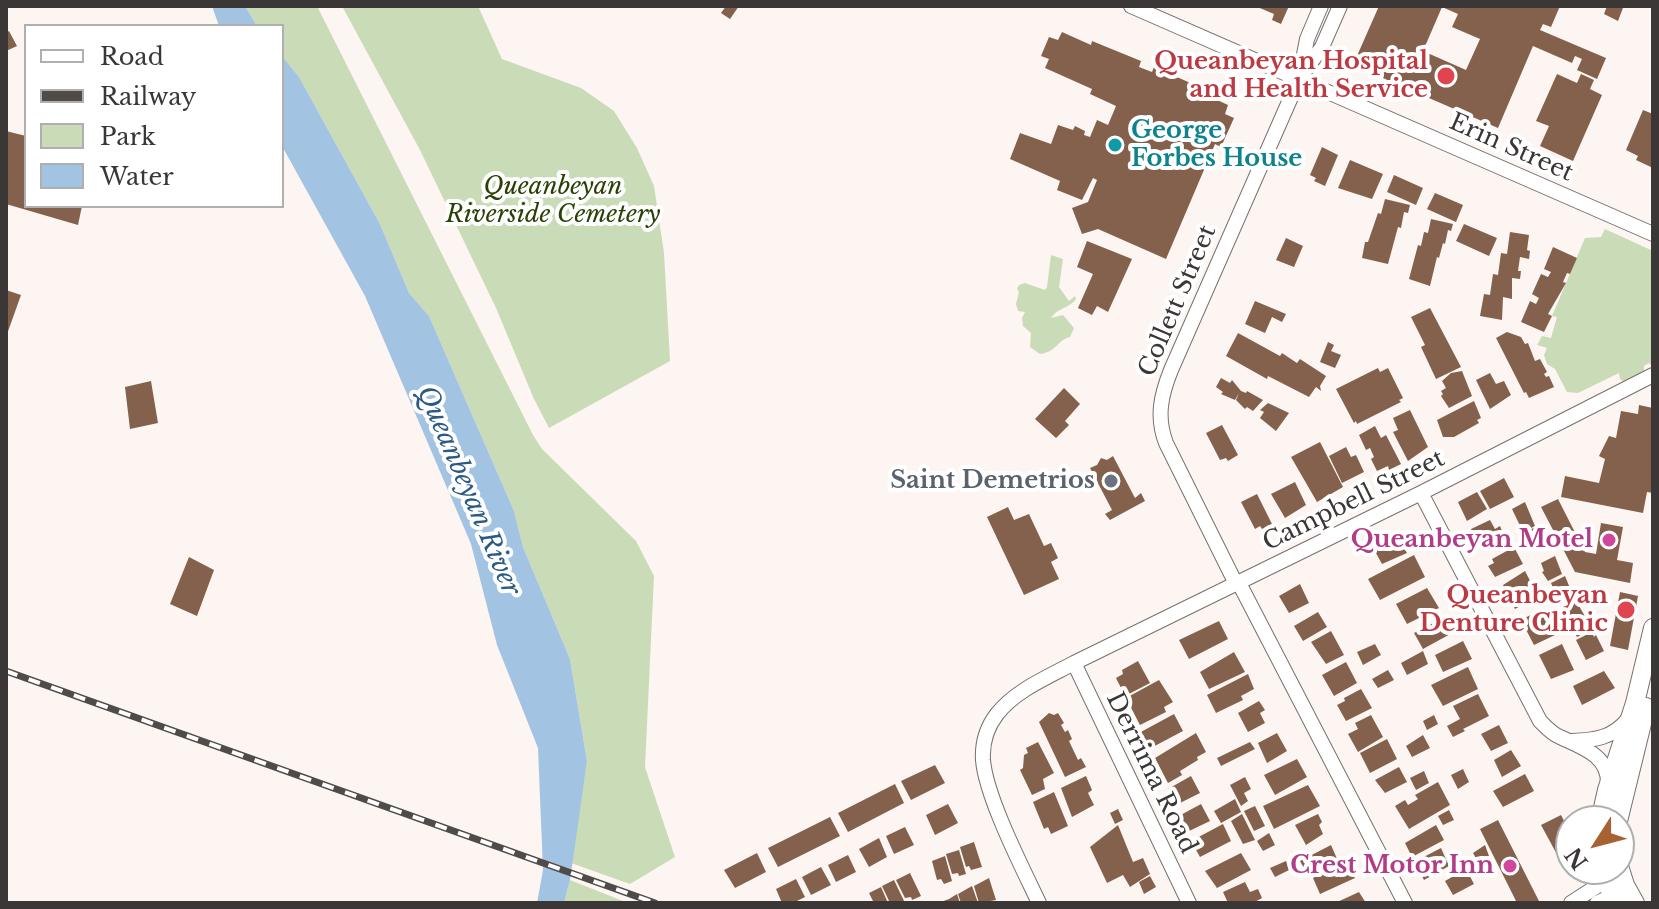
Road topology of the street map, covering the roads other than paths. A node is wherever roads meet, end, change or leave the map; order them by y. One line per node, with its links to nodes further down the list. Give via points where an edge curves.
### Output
1 (1131, 6): 4 (street, Erin Street)
2 (1321, 6): 4 (street, Collett Street)
3 (1340, 6): 4 (street, Collett Street, via 1322,47)
4 (1299, 79): 5 (street, Erin Street); 8 (street, Collett Street, via 1161,401 1166,443)
5 (1653, 234)
6 (1653, 375): 7 (street, Campbell Street)
7 (1421, 493): 8 (street, Campbell Street); 13 (street, via 1532,708 1550,731)
8 (1237, 583): 10 (street, Campbell Street); 20 (street, Collett Street)
9 (1653, 628): 12 (main road)
10 (1074, 663): 18 (street, Campbell Street, via 998,712 983,743 987,779); 19 (street, Derrima Road)
11 (1653, 683): 16 (main road)
12 (1635, 703): 13 (street, via 1613,733); 14 (main road)
13 (1572, 741): 14 (street, via 1602,763)
14 (1607, 790): 15 (main road)
15 (1604, 805)
16 (1622, 805)
17 (1610, 885): 21 (street); 22 (main road)
18 (1039, 903)
19 (1189, 903)
20 (1405, 903)
21 (1571, 903)
22 (1635, 903)

